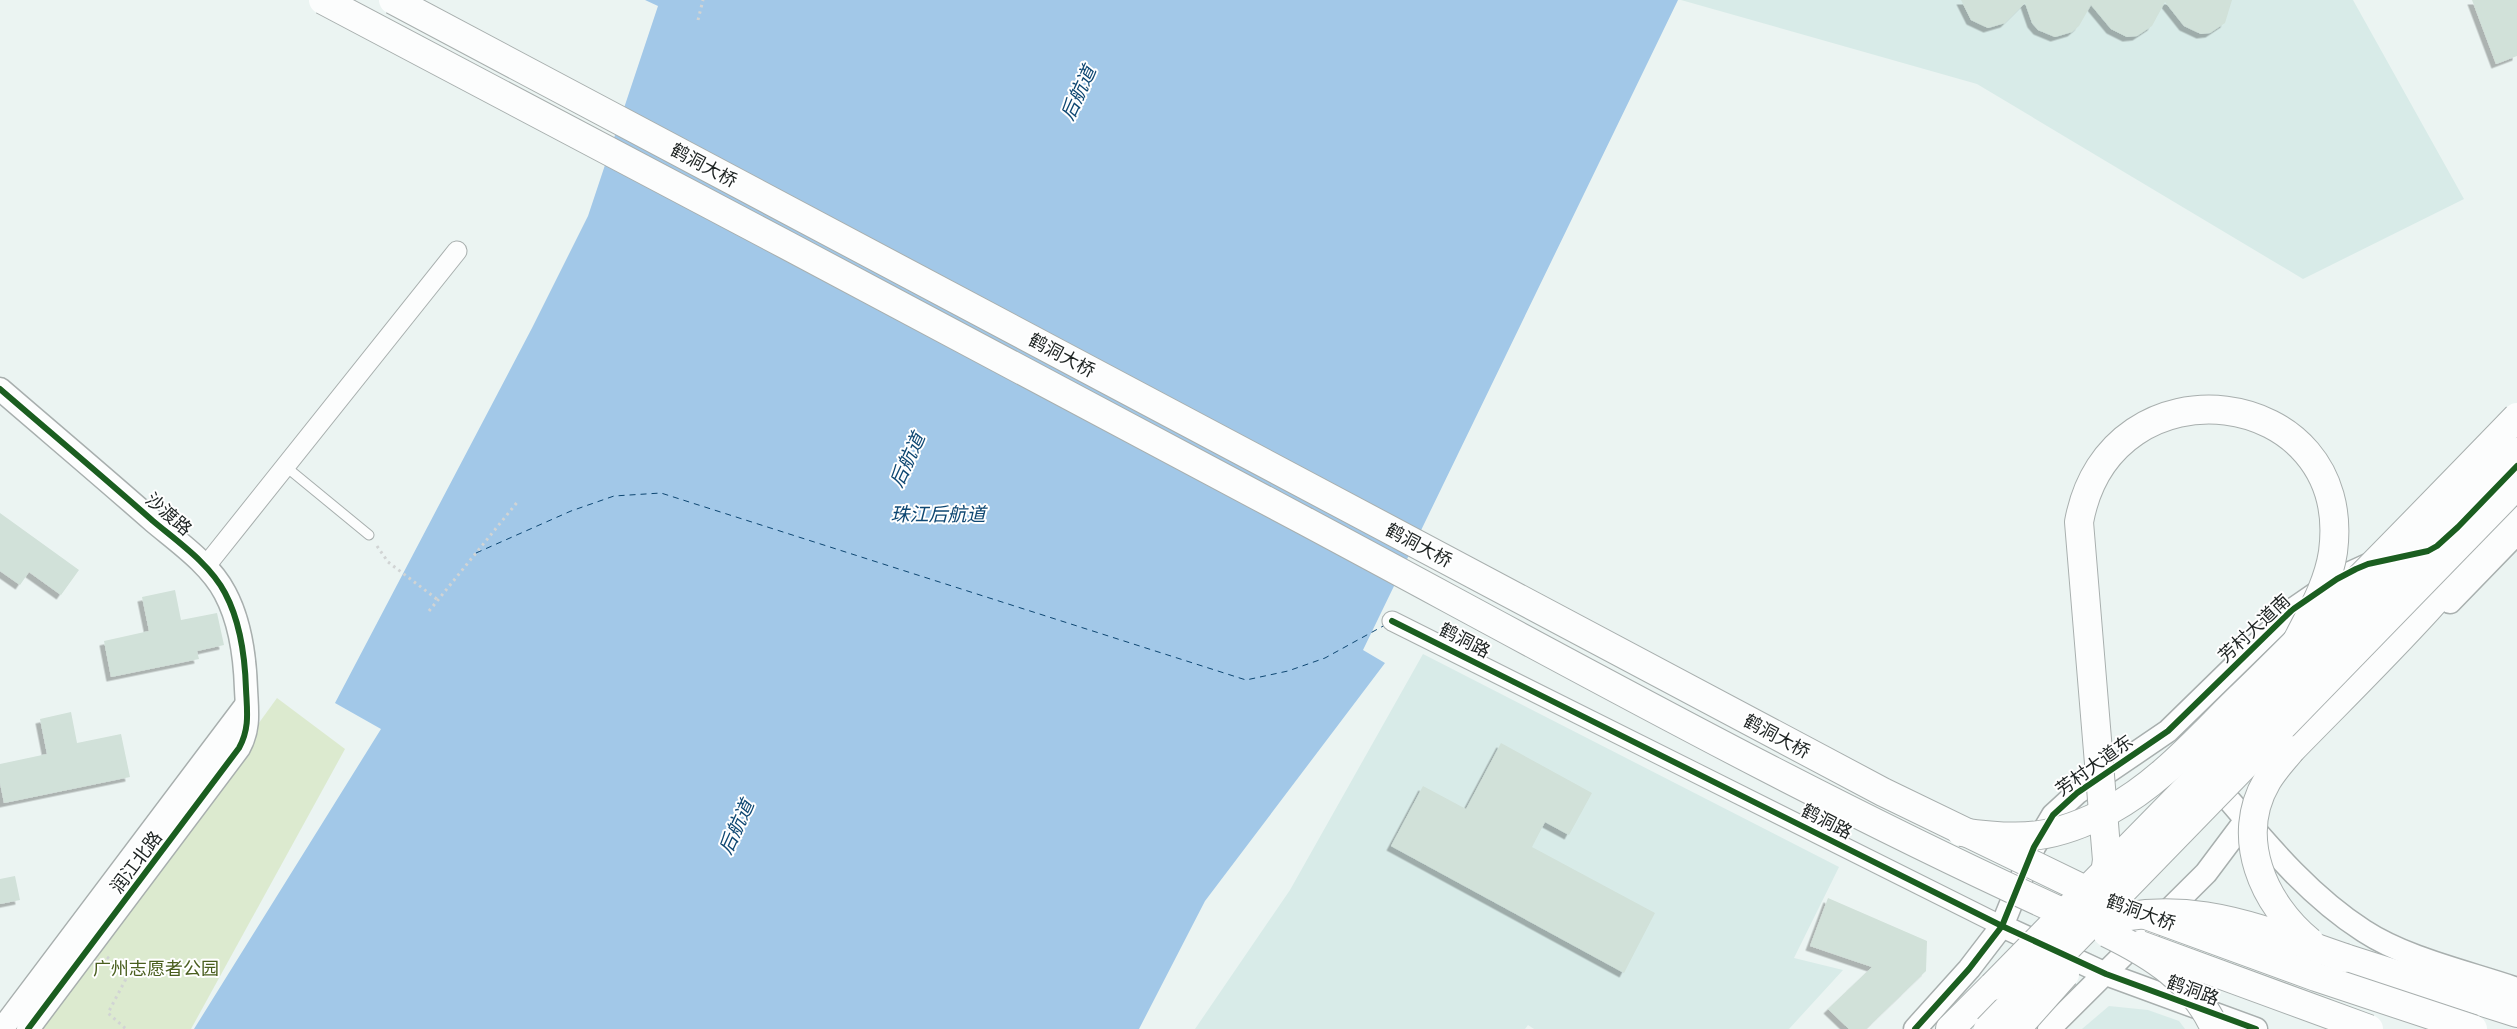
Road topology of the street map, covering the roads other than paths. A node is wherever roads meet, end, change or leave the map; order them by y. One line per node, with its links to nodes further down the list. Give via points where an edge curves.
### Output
1 (323, 0): 22 (main road, 鹤洞大桥, bridge, via 983,348 1746,758 1930,851)
2 (393, 0): 19 (main road, 鹤洞大桥, bridge)
3 (456, 251): 7 (street)
4 (0, 389): 13 (street, 沙渡路)
5 (2517, 417): 15 (main road, bridge)
6 (2517, 452): 26 (main road, bridge)
7 (285, 466): 12 (lane); 13 (street)
8 (2517, 466): 17 (street, 芳村大道南, via 2437,546 2356,569 2292,610)
9 (2517, 484): 20 (main road, bridge)
10 (2517, 500): 24 (main road, bridge, via 2445,592 2277,766 2260,797 2253,844 2259,873 2271,901 2311,942)
11 (2517, 533): 18 (street, via 2270,788)
12 (369, 535)
13 (205, 567): 16 (street, 沙渡路, via 225,594 235,617 244,660)
14 (1392, 621): 21 (street, 鹤洞路)
15 (2296, 643): 19 (main road, bridge, via 2164,771 2122,803 2076,824 2029,837 2000,838); 23 (main road, bridge, via 2325,585 2334,538 2331,505 2320,473 2310,458 2286,433 2271,424 2253,416 2219,410 2168,414 2129,435 2094,475 2084,498 2079,522 2107,860 2098,903)
16 (246, 705): 29 (street, 润江北路); 30 (street, 润江北路, via 247,728 239,748)
17 (2168, 731): 18 (street); 21 (street, 芳村大道东, via 2077,792 2053,815 2034,847)
18 (2246, 821): 25 (street, via 2206,873); 27 (street, via 2316,894 2364,932 2404,951)
19 (1961, 832): 39 (main road, 鹤洞大桥, bridge, via 2115,904 2316,977)
20 (2143, 870): 23 (main road, bridge); 34 (main road, bridge, via 2067,972)
21 (2002, 926): 25 (street, 鹤洞路); 31 (street, 芳村大道东)
22 (2107, 932): 36 (main road, bridge, via 2146,953 2179,977 2204,1006); 38 (main road, 鹤洞大桥, bridge)
23 (2062, 952): 33 (main road, bridge)
24 (2345, 958): 26 (main road, bridge, via 2219,917 2182,913 2139,915 2069,932 2038,949); 28 (main road)
25 (2106, 974): 35 (street); 37 (street, 鹤洞路)
26 (1993, 986): 32 (main road)
27 (2517, 989)
28 (2517, 1013)
29 (2, 1029)
30 (28, 1029)
31 (1915, 1029)
32 (1950, 1029)
33 (1988, 1029)
34 (2016, 1029)
35 (2049, 1029)
36 (2215, 1029)
37 (2256, 1029)
38 (2369, 1029)
39 (2473, 1029)

